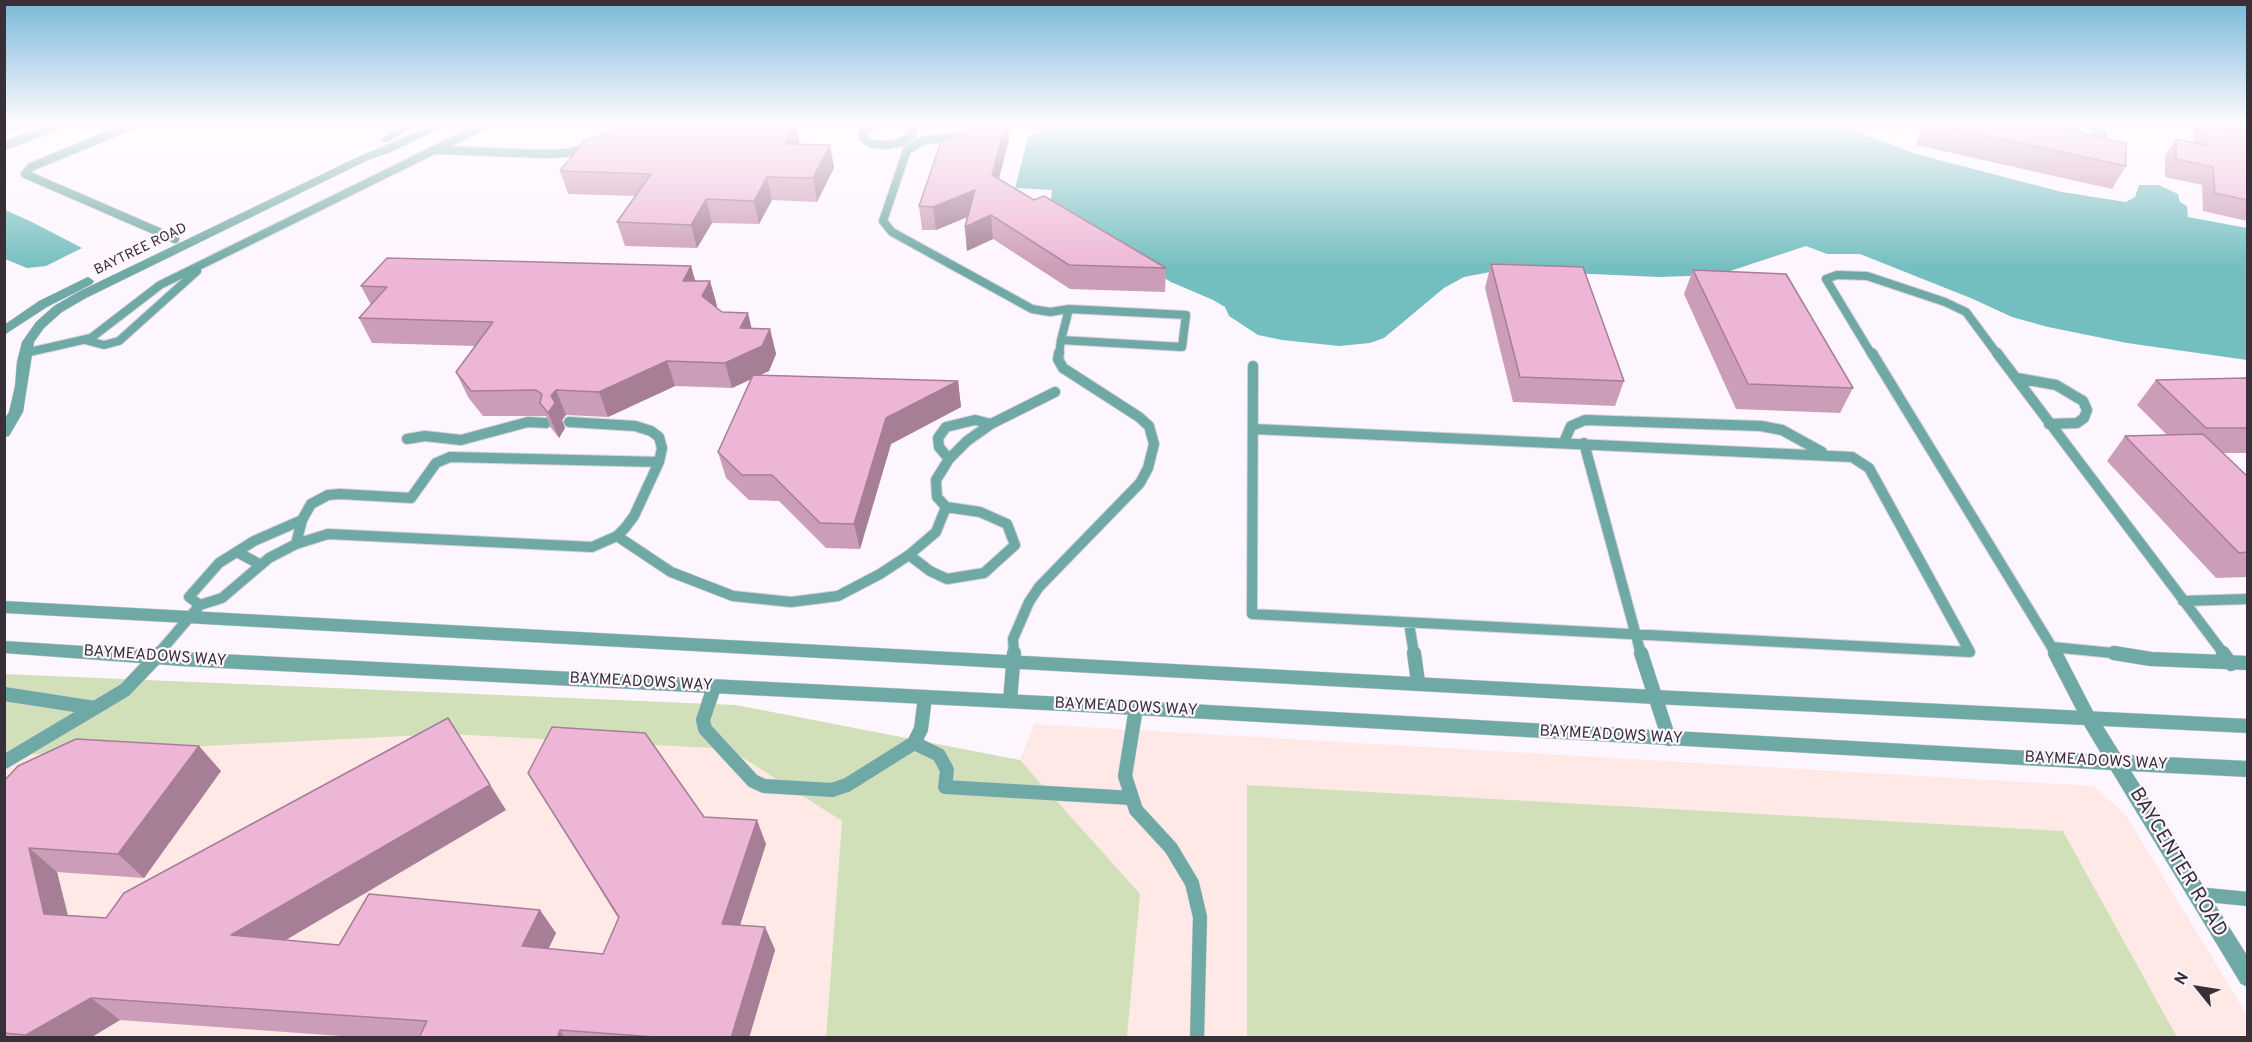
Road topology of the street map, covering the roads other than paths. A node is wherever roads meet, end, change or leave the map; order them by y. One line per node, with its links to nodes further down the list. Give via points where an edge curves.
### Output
1 (26, 172): 6 (lane)
2 (317, 172): 6 (street, BAYTREE ROAD)
3 (336, 172): 12 (street, BAYTREE ROAD, via 69,302 40,325)
4 (391, 172): 7 (lane)
5 (899, 172): 8 (lane, via 883,221 897,237 1032,309)
6 (175, 239): 9 (street, BAYTREE ROAD, via 56,297)
7 (201, 266): 10 (lane, via 157,287 97,335); 10 (lane, via 122,339 104,345)
8 (1069, 309): 11 (lane); 11 (lane, via 1186,315 1182,347)
9 (4, 331)
10 (85, 340): 12 (lane)
11 (1061, 340): 44 (lane, via 1058,359 1063,368 1139,417 1149,426 1154,444 1140,483 1034,594 1013,639)
12 (25, 353): 21 (street, BAYTREE ROAD, via 16,412)
13 (1253, 366): 20 (lane)
14 (2016, 378): 18 (lane); 18 (lane, via 2056,385 2083,401 2087,410 2077,423); 42 (lane, via 1971,317 1956,307 1867,276 1837,275 1826,279)
15 (1055, 393): 19 (lane)
16 (569, 422): 27 (lane, via 635,426 651,431 659,437 662,448)
17 (546, 423): 22 (lane, via 520,424 461,440 425,436)
18 (2049, 423): 36 (lane)
19 (991, 424): 26 (lane); 26 (lane, via 975,420 946,427 938,438 939,447)
20 (1253, 429): 23 (lane); 39 (lane, via 1252,614)
21 (4, 433)
22 (407, 440)
23 (1564, 442): 24 (lane); 25 (lane, via 1571,426 1585,420 1761,426 1782,430)
24 (1584, 443): 25 (lane); 40 (lane)
25 (1825, 454): 40 (lane, via 1852,457 1869,468 1970,652)
26 (949, 459): 28 (lane, via 936,480 937,496)
27 (659, 462): 29 (lane, via 450,457 436,463 411,498 328,495 311,504); 30 (lane, via 634,516)
28 (946, 507): 33 (lane, via 936,532); 33 (lane, via 980,512 1007,524 1015,545 984,573 947,579)
29 (302, 520): 31 (lane); 32 (lane)
30 (617, 536): 31 (lane, via 592,547 328,534); 33 (lane, via 671,572 733,596 791,602 838,596)
31 (296, 544): 34 (lane)
32 (237, 552): 34 (lane); 38 (lane, via 219,563 189,597)
33 (909, 555)
34 (261, 565): 38 (lane, via 222,598)
35 (2247, 599): 36 (lane)
36 (2183, 601): 46 (lane)
37 (4, 607): 38 (street)
38 (194, 611): 43 (lane); 44 (street)
39 (1409, 623): 40 (lane); 47 (lane)
40 (1635, 635): 51 (lane)
41 (4, 647): 43 (street, BAYMEADOWS WAY)
42 (2052, 647): 46 (lane); 55 (lane)
43 (156, 657): 48 (street, BAYMEADOWS WAY); 53 (lane, via 125,690)
44 (1014, 662): 47 (street); 52 (lane)
45 (2247, 663): 46 (lane)
46 (2231, 664)
47 (1418, 682): 51 (street)
48 (714, 687): 50 (street, BAYMEADOWS WAY); 58 (lane, via 703,720 705,729 753,781 764,786 832,790 847,785)
49 (4, 694): 53 (lane)
50 (925, 697): 52 (street, BAYMEADOWS WAY); 58 (lane, via 921,729)
51 (1656, 697): 55 (street); 57 (lane)
52 (1010, 701): 54 (street, BAYMEADOWS WAY)
53 (95, 708): 59 (lane)
54 (1136, 708): 57 (street, BAYMEADOWS WAY); 62 (lane, via 1125,776)
55 (2088, 717): 56 (street); 60 (street, BAYCENTER ROAD)
56 (2247, 726)
57 (1669, 739): 60 (street, BAYMEADOWS WAY)
58 (914, 743): 62 (lane, via 939,755 947,770 945,787)
59 (4, 762)
60 (2117, 764): 61 (street, BAYMEADOWS WAY); 63 (street, BAYCENTER ROAD)
61 (2247, 769)
62 (1132, 798): 66 (lane, via 1136,810 1171,848 1192,883 1200,917)
63 (2196, 894): 64 (lane); 65 (street, BAYCENTER ROAD)
64 (2247, 899)
65 (2247, 977)
66 (1197, 1038)

